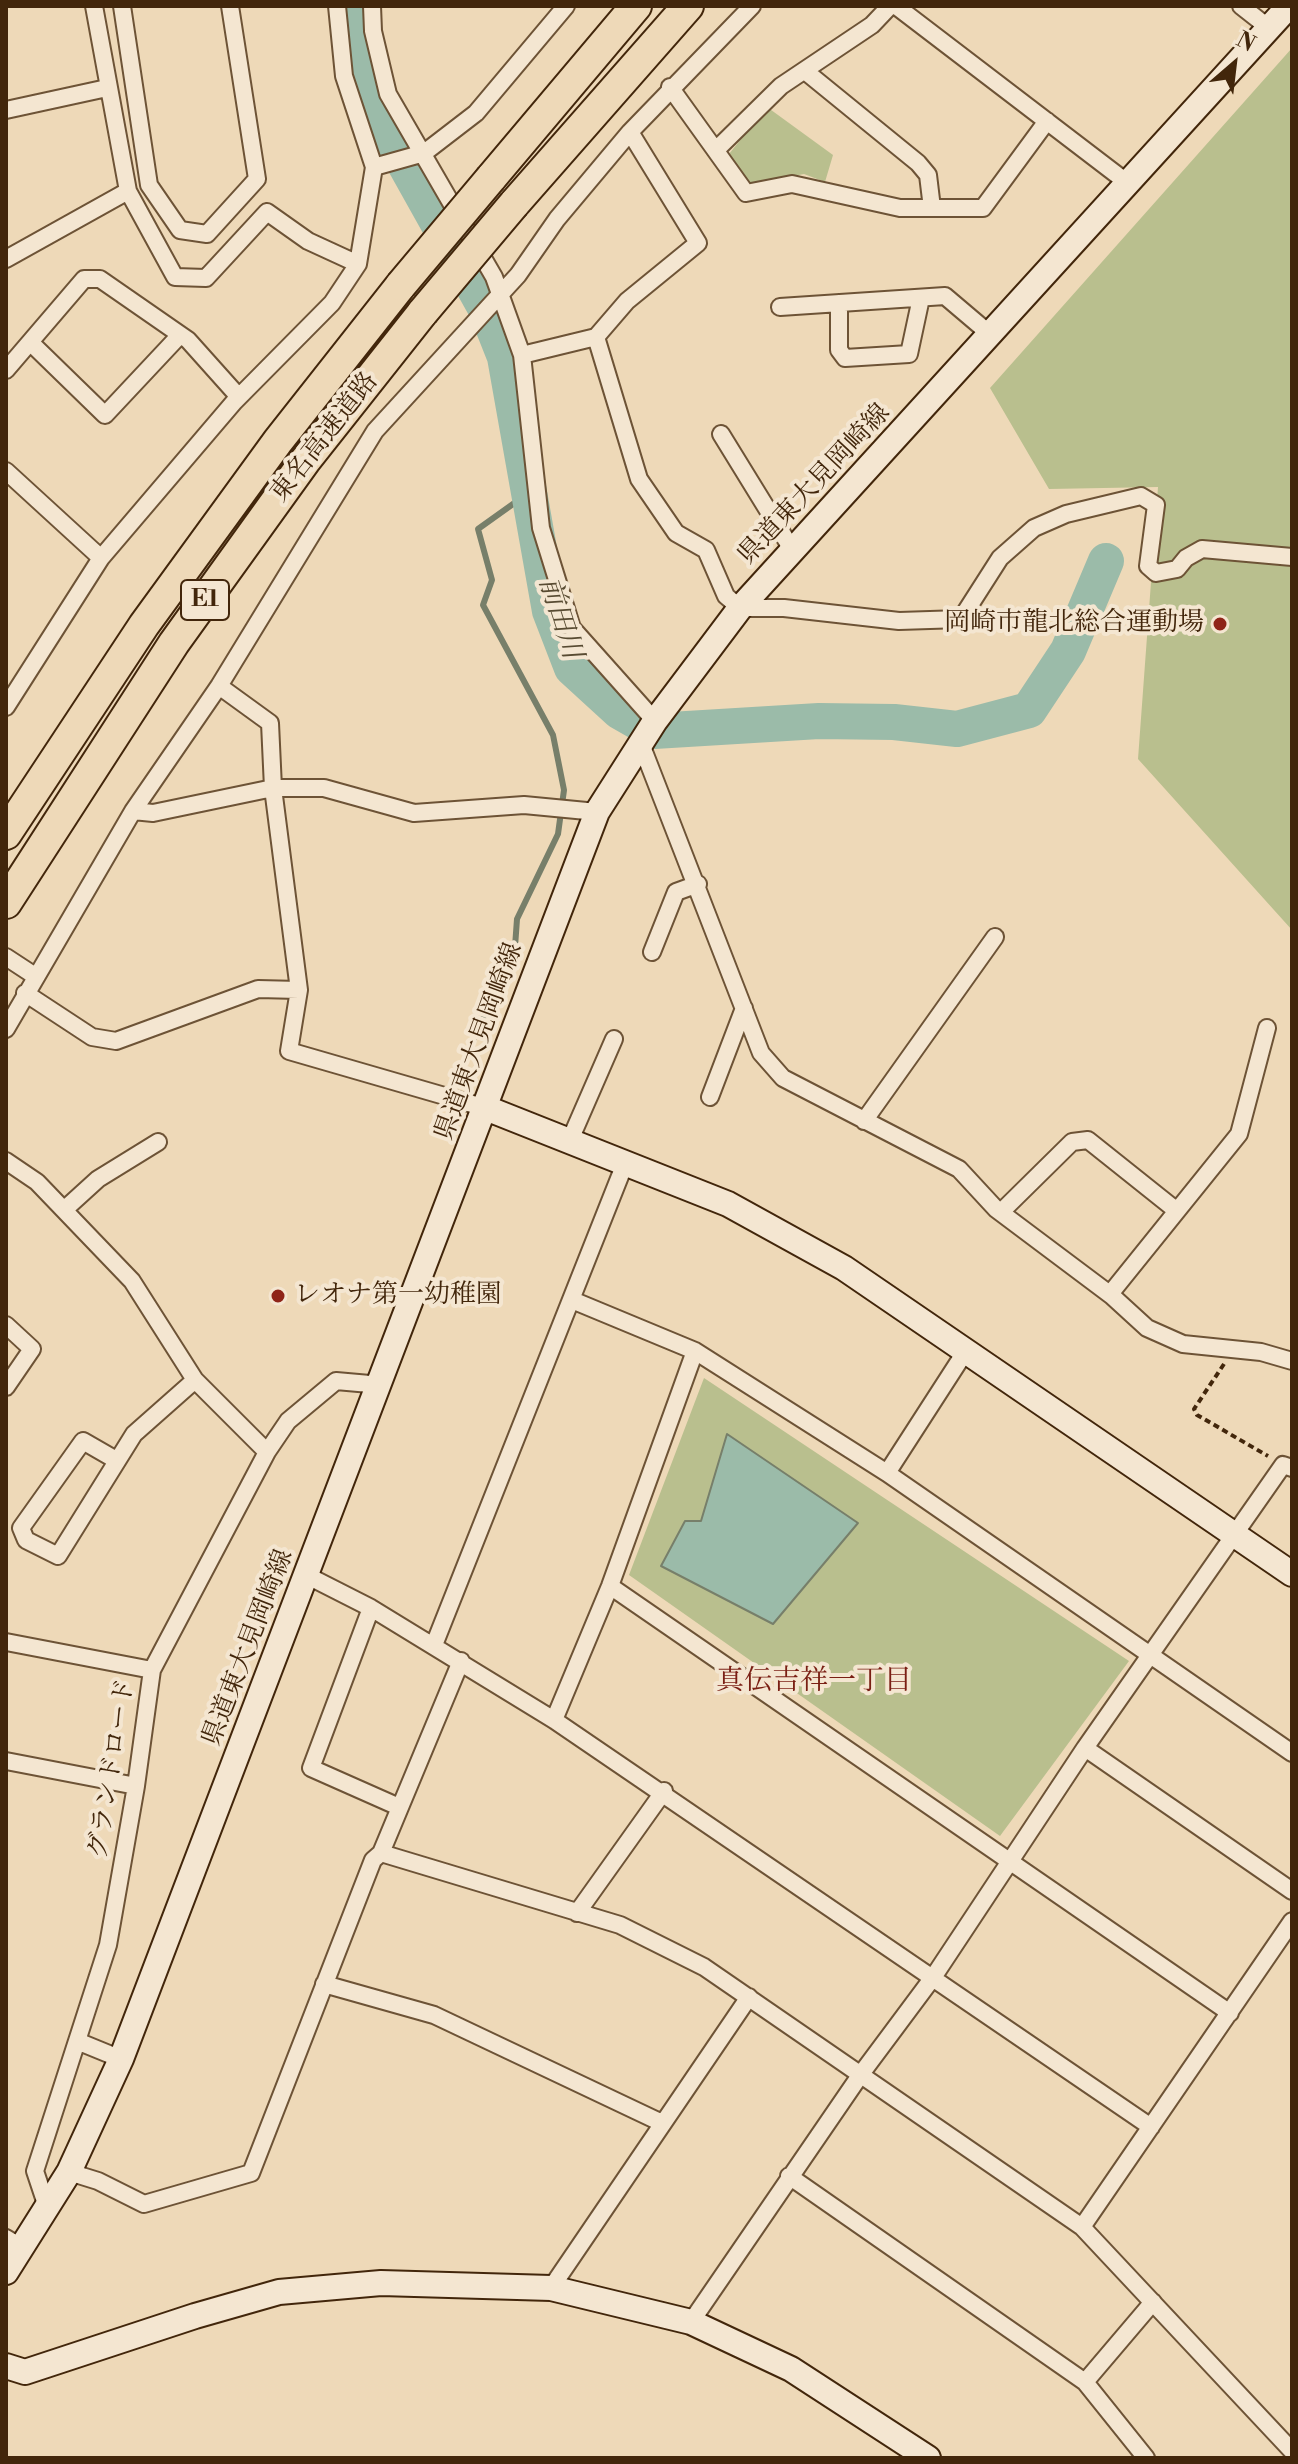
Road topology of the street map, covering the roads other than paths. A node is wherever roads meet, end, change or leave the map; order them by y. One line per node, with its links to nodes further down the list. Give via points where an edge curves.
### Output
1 (94, 6): 16 (street)
2 (122, 6): 3 (street, via 149,185 180,230 207,234 257,179)
3 (230, 6)
4 (337, 6): 22 (street, via 344,76)
5 (372, 6): 21 (street, via 388,94)
6 (566, 6): 21 (street, via 476,113)
7 (636, 6): 52 (highway, 東名高速道路 / E1, bridge, via 401,285 278,441 153,613)
8 (688, 6): 54 (highway, 東名高速道路 / E1, bridge, via 423,312 305,461 174,643)
9 (752, 6): 15 (street)
10 (893, 6): 14 (street); 18 (street)
11 (1241, 6): 13 (street)
12 (1289, 6): 13 (main road, 県道東大見岡崎線)
13 (1269, 28): 23 (main road, 県道東大見岡崎線)
14 (805, 71): 20 (street, via 781,86); 25 (street, via 918,163 928,175)
15 (670, 87): 19 (street); 20 (street)
16 (107, 88): 17 (street); 24 (street)
17 (6, 110)
18 (1047, 121): 23 (street); 25 (street, via 983,208)
19 (630, 132): 28 (street); 34 (street, via 698,243 627,301)
20 (717, 149): 25 (street, via 746,193 792,184 900,208)
21 (424, 153): 22 (street); 28 (street, via 494,277)
22 (374, 167): 27 (street)
23 (1129, 184): 33 (main road, 県道東大見岡崎線)
24 (128, 191): 26 (street); 27 (street, via 175,277 206,278 267,212 308,241)
25 (932, 208)
26 (6, 259)
27 (358, 264): 38 (street, via 332,303)
28 (499, 296): 36 (street); 45 (street, via 375,431)
29 (921, 298): 30 (street); 30 (street, via 909,354 845,358 839,350); 33 (street, via 945,296)
30 (839, 303): 31 (street)
31 (780, 307)
32 (180, 335): 35 (street, via 100,279 84,279); 35 (street, via 105,415); 38 (street)
33 (991, 335): 41 (main road, 県道東大見岡崎線)
34 (596, 337): 36 (street); 44 (street, via 639,479 676,533 706,550 726,596)
35 (30, 342): 37 (street)
36 (522, 355): 47 (street, via 541,528 572,628)
37 (6, 370)
38 (239, 397): 43 (street)
39 (721, 434): 41 (street)
40 (6, 471): 43 (street)
41 (793, 551): 44 (main road, 県道東大見岡崎線)
42 (1292, 557): 44 (street, via 1202,549 1177,569 1156,573 1148,566 1156,505 1141,496 1066,514 1034,528 1000,558 961,619 899,621)
43 (101, 558): 46 (street)
44 (740, 608): 47 (main road, 県道東大見岡崎線)
45 (219, 686): 49 (street, via 270,723); 50 (street)
46 (6, 707)
47 (655, 721): 48 (main road, 県道東大見岡崎線)
48 (641, 744): 51 (main road, 県道東大見岡崎線); 53 (street)
49 (273, 788): 50 (street, via 153,813); 51 (street, via 324,788 414,813 524,805); 59 (street)
50 (133, 811): 58 (street)
51 (597, 812): 66 (main road, 県道東大見岡崎線)
52 (6, 834)
53 (698, 884): 56 (street, via 676,892); 61 (street)
54 (6, 903)
55 (995, 937): 67 (street)
56 (652, 952)
57 (6, 957): 58 (street)
58 (35, 976): 60 (street)
59 (299, 990): 60 (street, via 258,989 116,1041 92,1037); 66 (street, via 289,1051)
60 (25, 993): 63 (street)
61 (744, 1008): 65 (street); 67 (street, via 761,1053 783,1078)
62 (1267, 1028): 73 (street, via 1239,1134)
63 (6, 1029)
64 (614, 1039): 68 (street)
65 (710, 1097)
66 (486, 1108): 68 (main road); 82 (main road, 県道東大見岡崎線)
67 (864, 1121): 74 (street, via 959,1169)
68 (570, 1140): 71 (main road)
69 (158, 1142): 72 (street, via 98,1179)
70 (6, 1161): 72 (street)
71 (626, 1161): 76 (street); 78 (main road, via 728,1204 819,1254)
72 (65, 1209): 81 (street, via 132,1281)
73 (1177, 1211): 74 (street, via 1088,1140 1072,1142); 75 (street)
74 (1001, 1212): 75 (street)
75 (1110, 1294): 80 (street, via 1147,1328 1183,1344)
76 (572, 1300): 79 (street); 94 (street)
77 (6, 1325): 83 (street, via 32,1349)
78 (967, 1349): 87 (street); 88 (main road)
79 (695, 1351): 87 (street); 91 (street)
80 (1292, 1361)
81 (195, 1380): 84 (street); 85 (street, via 134,1434)
82 (381, 1385): 84 (street, グランドロード, via 336,1381 288,1421); 90 (main road, 県道東大見岡崎線)
83 (6, 1387)
84 (267, 1452): 97 (street, グランドロード)
85 (116, 1460): 85 (street, via 58,1556 26,1540 21,1528 83,1441)
86 (1288, 1466): 88 (street)
87 (887, 1473): 95 (street)
88 (1235, 1535): 89 (main road); 95 (street)
89 (1292, 1574)
90 (306, 1575): 92 (street); 115 (main road, 県道東大見岡崎線)
91 (610, 1586): 98 (street); 106 (street)
92 (371, 1608): 94 (street); 104 (street, via 311,1768)
93 (6, 1642): 97 (street)
94 (434, 1645): 96 (street)
95 (1152, 1654): 99 (street); 100 (street)
96 (461, 1661): 98 (street); 104 (street)
97 (152, 1670): 102 (street, グランドロード)
98 (554, 1720): 103 (street)
99 (1085, 1748): 106 (street); 107 (street)
100 (1292, 1753)
101 (6, 1761): 102 (street)
102 (136, 1786): 114 (street, グランドロード, via 108,1945)
103 (664, 1791): 108 (street); 110 (street)
104 (399, 1807): 105 (street)
105 (381, 1853): 108 (street); 111 (street, via 373,1860)
106 (1011, 1863): 110 (street); 113 (street)
107 (1292, 1891)
108 (577, 1913): 112 (street, via 659,1944)
109 (1292, 1921): 113 (street)
110 (934, 1976): 116 (street); 118 (street)
111 (324, 1984): 117 (street, via 434,2015); 119 (street, via 251,2173 144,2204)
112 (749, 1997): 116 (street); 117 (street)
113 (1230, 2013): 118 (street)
114 (77, 2041): 115 (street); 121 (street, グランドロード, via 35,2171)
115 (121, 2059): 119 (main road, 県道東大見岡崎線)
116 (861, 2074): 120 (street); 122 (street)
117 (662, 2123): 125 (street)
118 (1151, 2127): 122 (street)
119 (69, 2172): 121 (main road, 県道東大見岡崎線)
120 (789, 2176): 127 (street); 129 (street)
121 (46, 2204): 123 (main road, 県道東大見岡崎線)
122 (1082, 2227): 126 (street)
123 (13, 2243): 124 (main road, 県道東大見岡崎線)
124 (6, 2272)
125 (551, 2288): 127 (main road); 128 (main road, via 381,2283 279,2292 25,2372)
126 (1153, 2302): 129 (street); 130 (street)
127 (691, 2322): 131 (main road, via 791,2369)
128 (6, 2366)
129 (1085, 2382): 132 (street)
130 (1292, 2451)
131 (928, 2458)
132 (1146, 2458)

